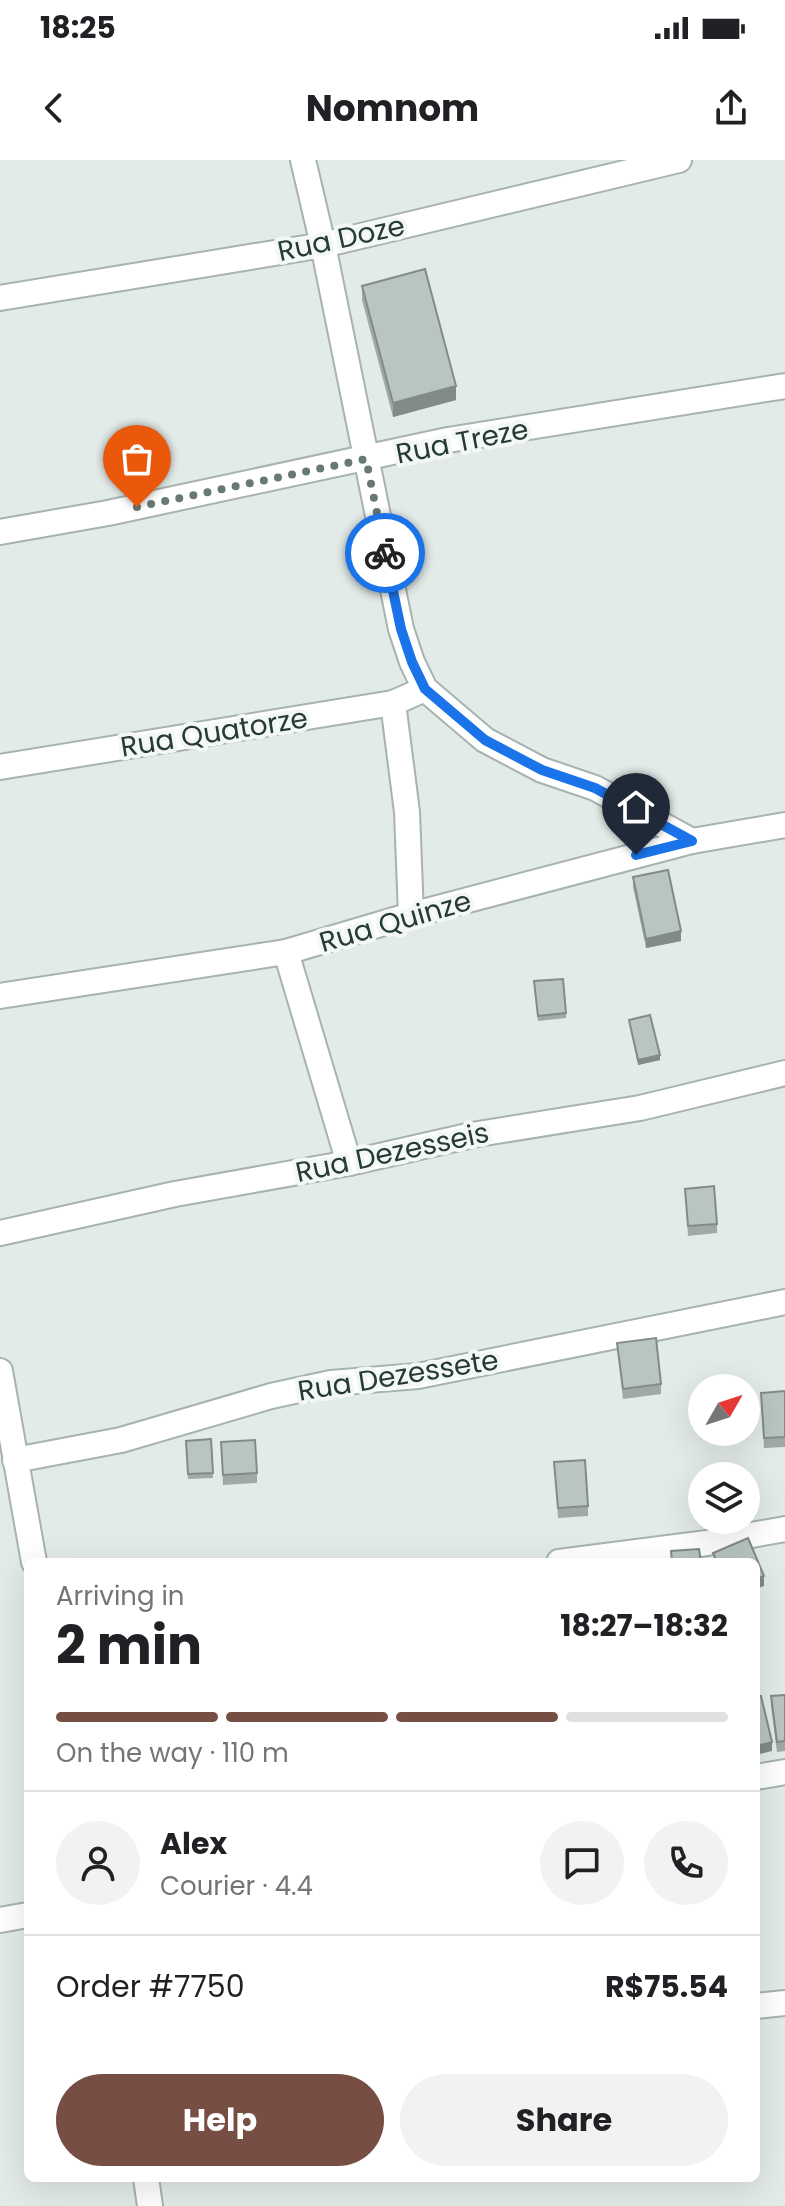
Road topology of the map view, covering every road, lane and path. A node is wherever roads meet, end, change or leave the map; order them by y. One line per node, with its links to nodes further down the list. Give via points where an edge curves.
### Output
1 (303, 160): 3 (street)
2 (679, 160): 3 (street, Rua Doze)
3 (323, 245): 4 (street, Rua Doze); 6 (street)
4 (0, 298)
5 (785, 386): 6 (street, Rua Treze, via 448,440)
6 (366, 459): 7 (street, Rua Treze); 8 (street, via 401,629)
7 (0, 532)
8 (425, 689): 9 (street, Rua Quatorze); 12 (street, via 485,740 542,770 595,788)
9 (393, 703): 10 (street, Rua Quatorze); 13 (street, via 407,812)
10 (0, 767)
11 (785, 825): 12 (street, Rua Quinze)
12 (692, 841): 13 (street, Rua Quinze)
13 (411, 915): 14 (street, Rua Quinze)
14 (286, 952): 15 (street, Rua Quinze); 17 (street)
15 (0, 996)
16 (785, 1073): 17 (street, Rua Dezesseis, via 640,1108 472,1135)
17 (349, 1163): 18 (street, Rua Dezesseis)
18 (0, 1233)
19 (785, 1302): 21 (street, Rua Dezessete, via 418,1376 331,1383 121,1440)
20 (0, 1371): 21 (street)
21 (15, 1460): 23 (street)
22 (785, 1529): 24 (street)
23 (33, 1558)
24 (590, 1558)
25 (785, 1772): 26 (street)
26 (760, 1776)
27 (24, 1916): 28 (street)
28 (0, 1920)
29 (785, 2003): 30 (street)
30 (760, 2006)
31 (147, 2182): 32 (street)
32 (150, 2206)

